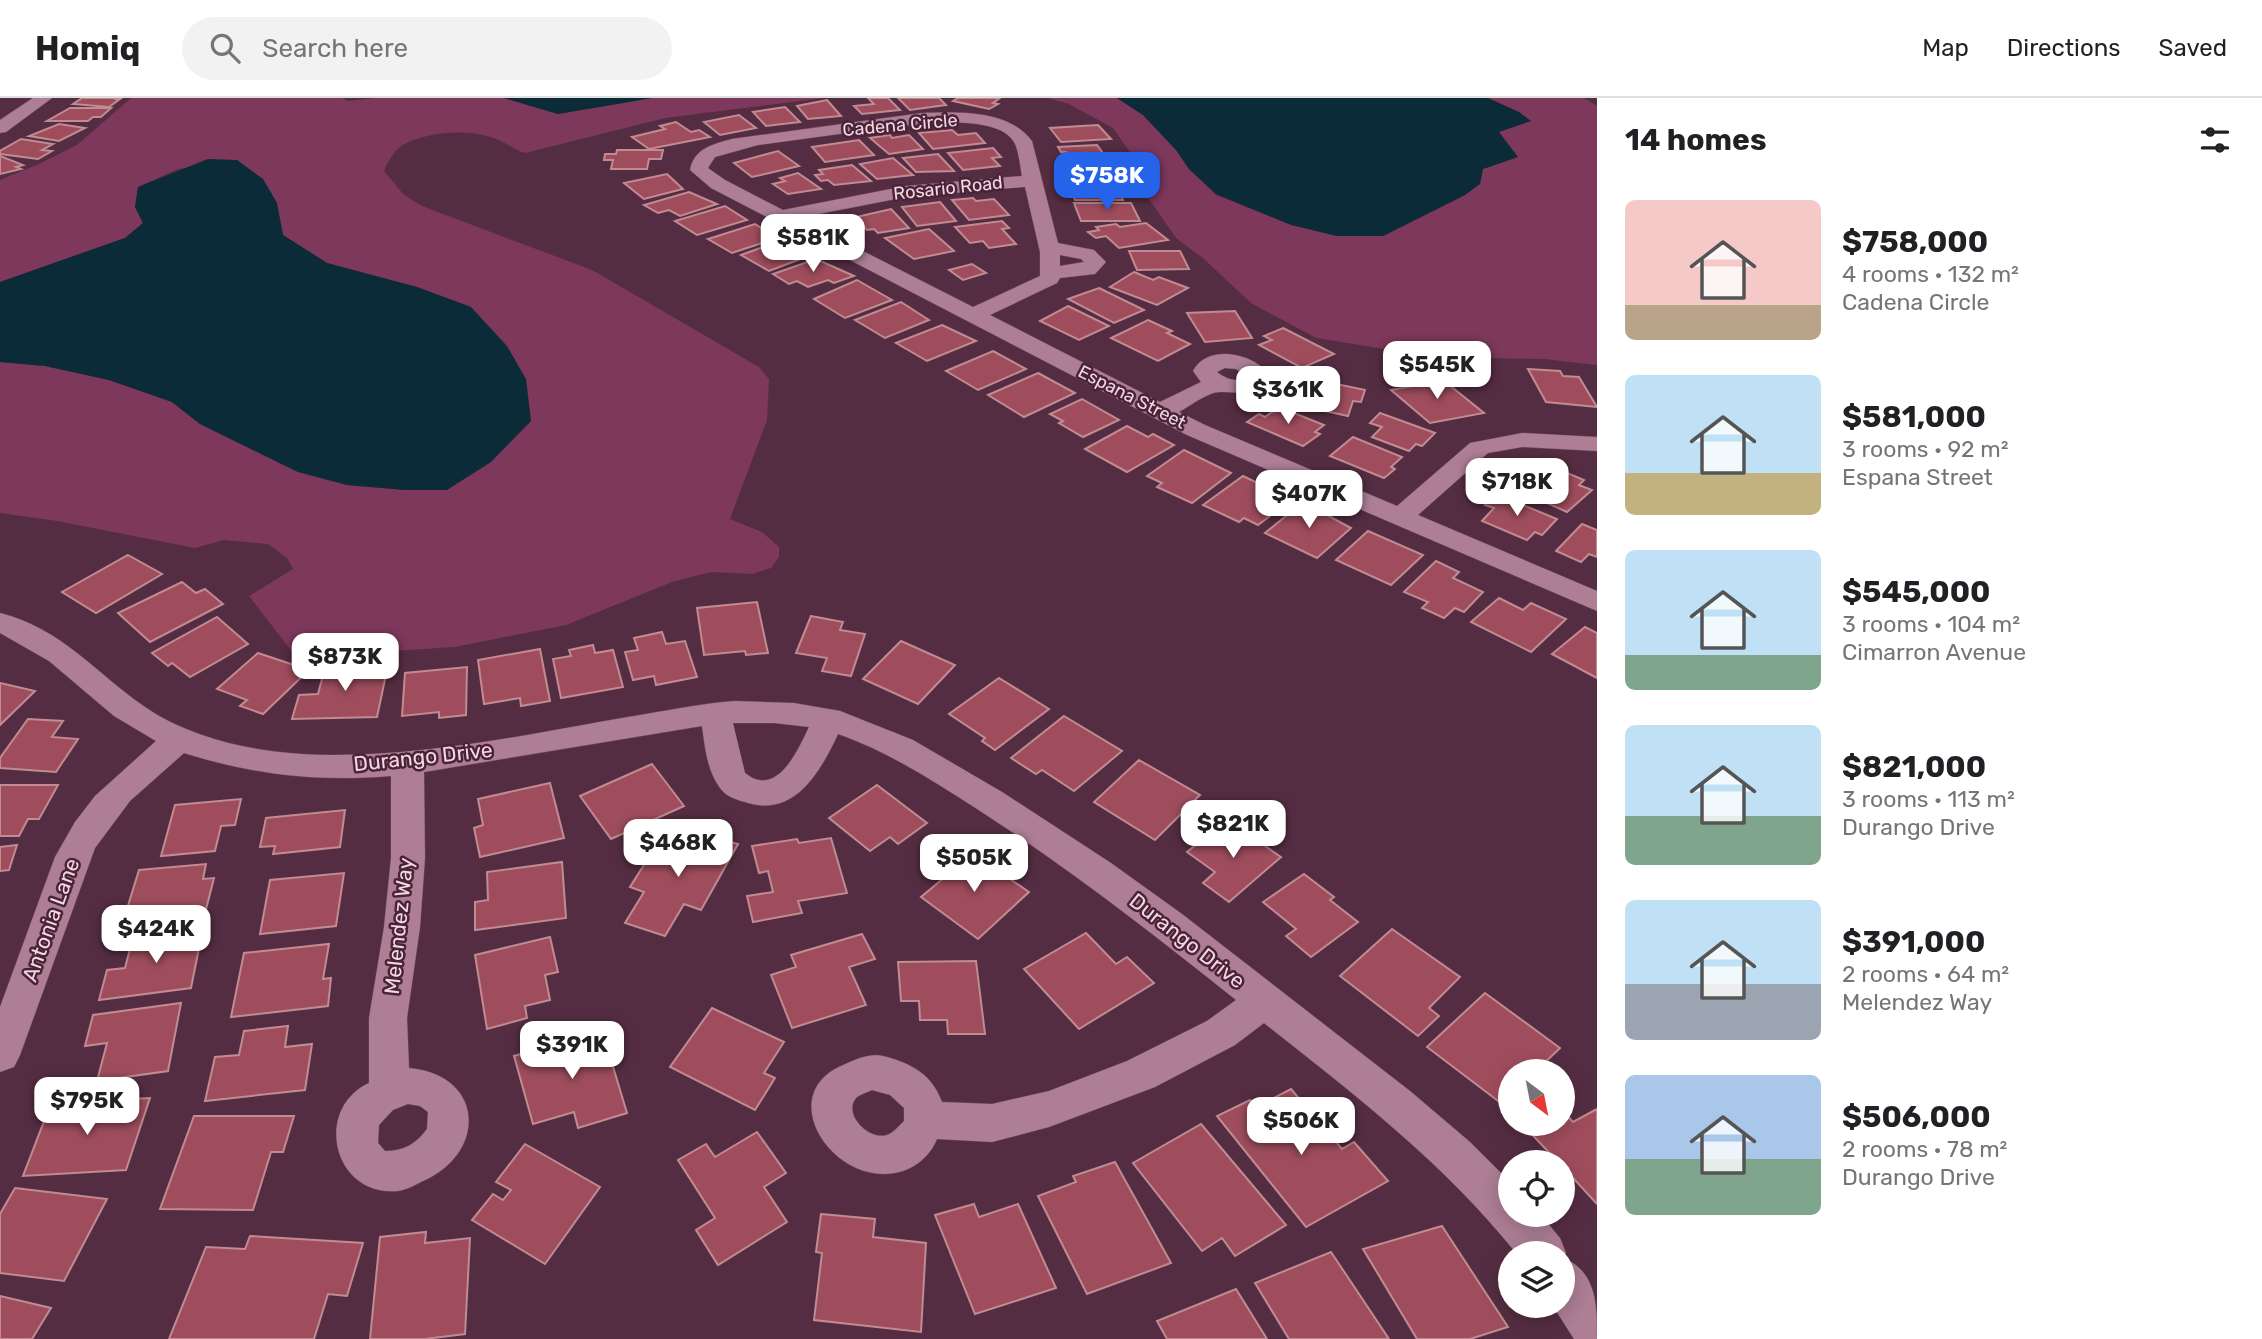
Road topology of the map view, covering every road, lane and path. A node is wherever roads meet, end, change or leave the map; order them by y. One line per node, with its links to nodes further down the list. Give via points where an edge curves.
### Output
1 (44, 98): 2 (street)
2 (5, 122)
3 (707, 154): 4 (street, Cadena Circle, via 787,137 964,118 1016,133 1023,141); 5 (street, Espana Street, via 699,164 704,176)
4 (1032, 181): 5 (street, Rosario Road, via 905,192); 6 (street, Cadena Circle)
5 (782, 216): 8 (street, Espana Street)
6 (1048, 247): 7 (street, Cadena Circle); 7 (street, via 1087,254 1096,262 1088,270)
7 (1050, 273): 8 (street, via 1041,286)
8 (973, 315): 10 (street, Espana Street)
9 (1217, 383): 10 (street)
10 (1161, 411): 12 (street, Espana Street)
11 (1597, 444): 12 (street, via 1492,443 1479,448)
12 (1400, 517): 13 (street, Espana Street)
13 (1597, 602)
14 (0, 622): 17 (street, Durango Drive, via 49,645 145,723)
15 (715, 713): 16 (street, Durango Drive, via 757,709); 16 (street, via 734,782 762,793 792,784); 18 (street, Durango Drive)
16 (830, 719): 19 (street, Durango Drive, via 903,748 1028,825 1134,898)
17 (181, 738): 18 (street, Durango Drive, via 239,757 285,764 380,766); 20 (street, Antonia Lane, via 136,774 87,831 68,865)
18 (407, 762): 21 (street, Melendez Way, via 408,859 388,1018)
19 (1264, 1001): 22 (street, via 1221,1033 1142,1074 1049,1108 992,1124); 23 (street, Durango Drive, via 1392,1101 1457,1157)
20 (0, 1055)
21 (389, 1090)
22 (924, 1120)
23 (1498, 1200)
24 (1522, 1227): 25 (street, Durango Drive)
25 (1534, 1241)
26 (1575, 1299): 27 (street)
27 (1597, 1334)

